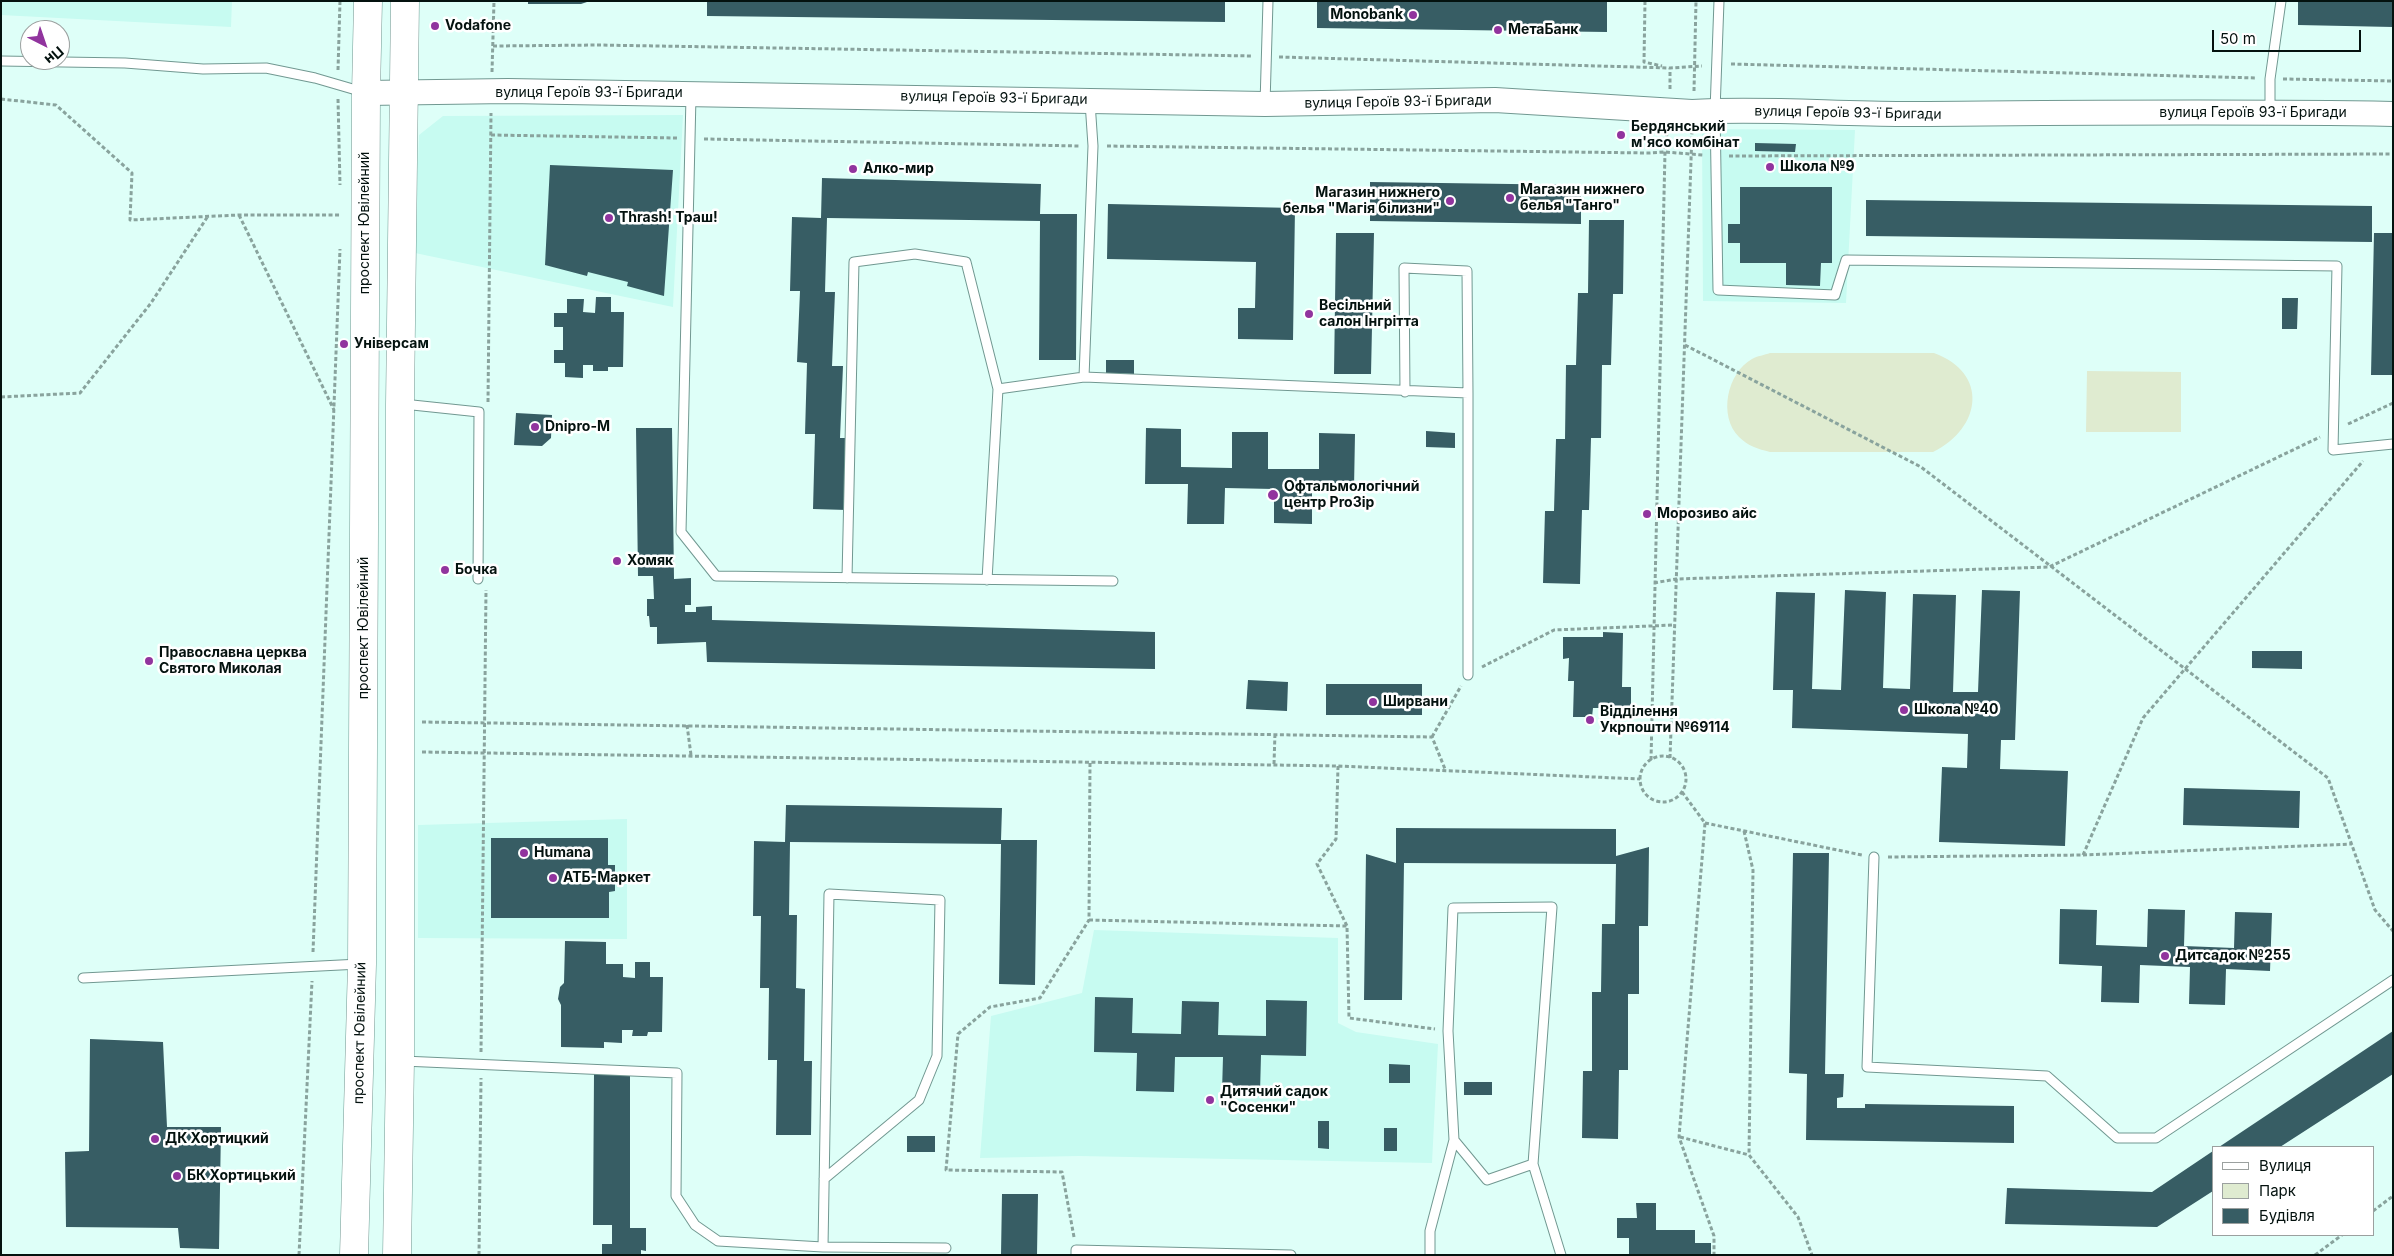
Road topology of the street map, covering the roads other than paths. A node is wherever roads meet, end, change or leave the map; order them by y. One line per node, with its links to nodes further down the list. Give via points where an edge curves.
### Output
1 (368, 1): 8 (main road, проспект Ювілейний)
2 (405, 1): 7 (main road)
3 (1268, 1): 11 (lane)
4 (1719, 1): 12 (lane)
5 (2281, 1): 13 (lane, via 2270,79)
6 (1, 60): 8 (lane, via 126,63 203,69 266,68)
7 (404, 91): 8 (street, вулиця Героїв 93-ї Бригади); 9 (street, вулиця Героїв 93-ї Бригади); 19 (main road)
8 (366, 93): 27 (main road, проспект Ювілейний)
9 (691, 93): 10 (street, вулиця Героїв 93-ї Бригади); 21 (lane, via 681,532 716,576)
10 (1090, 100): 11 (street, вулиця Героїв 93-ї Бригади); 15 (lane, via 1093,146)
11 (1265, 104): 12 (street, вулиця Героїв 93-ї Бригади, via 1513,100)
12 (1715, 111): 13 (street, вулиця Героїв 93-ї Бригади, via 1847,114); 20 (lane, via 1718,290 1835,295 1846,260 2337,266 2333,450)
13 (2270, 112): 14 (street, вулиця Героїв 93-ї Бригади)
14 (2393, 114)
15 (1084, 377): 16 (lane); 17 (lane)
16 (998, 389): 21 (lane, via 966,262 915,254 854,262); 22 (lane)
17 (1405, 392): 18 (lane); 18 (lane, via 1404,268 1467,271)
18 (1468, 393): 25 (lane)
19 (400, 404): 23 (lane, via 479,412); 30 (main road)
20 (2393, 444)
21 (847, 578): 22 (lane)
22 (987, 580): 24 (lane)
23 (482, 581)
24 (1113, 581)
25 (1468, 675)
26 (1874, 857): 29 (lane, via 1868,1067 2047,1076 2117,1138 2156,1138)
27 (362, 964): 28 (lane); 37 (main road, проспект Ювілейний)
28 (83, 978)
29 (2393, 980)
30 (400, 1060): 34 (lane, via 677,1073 676,1196 696,1225 718,1241); 38 (main road)
31 (1454, 1140): 32 (lane, via 1487,1180); 32 (lane, via 1448,1031 1453,908 1552,907); 40 (lane, via 1430,1231)
32 (1533, 1164): 41 (lane)
33 (824, 1179): 33 (lane, via 829,894 940,900 937,1056 919,1100); 34 (lane)
34 (823, 1247): 35 (lane)
35 (946, 1248)
36 (1076, 1252): 39 (lane)
37 (354, 1255)
38 (397, 1255)
39 (1291, 1255)
40 (1430, 1255)
41 (1561, 1255)

